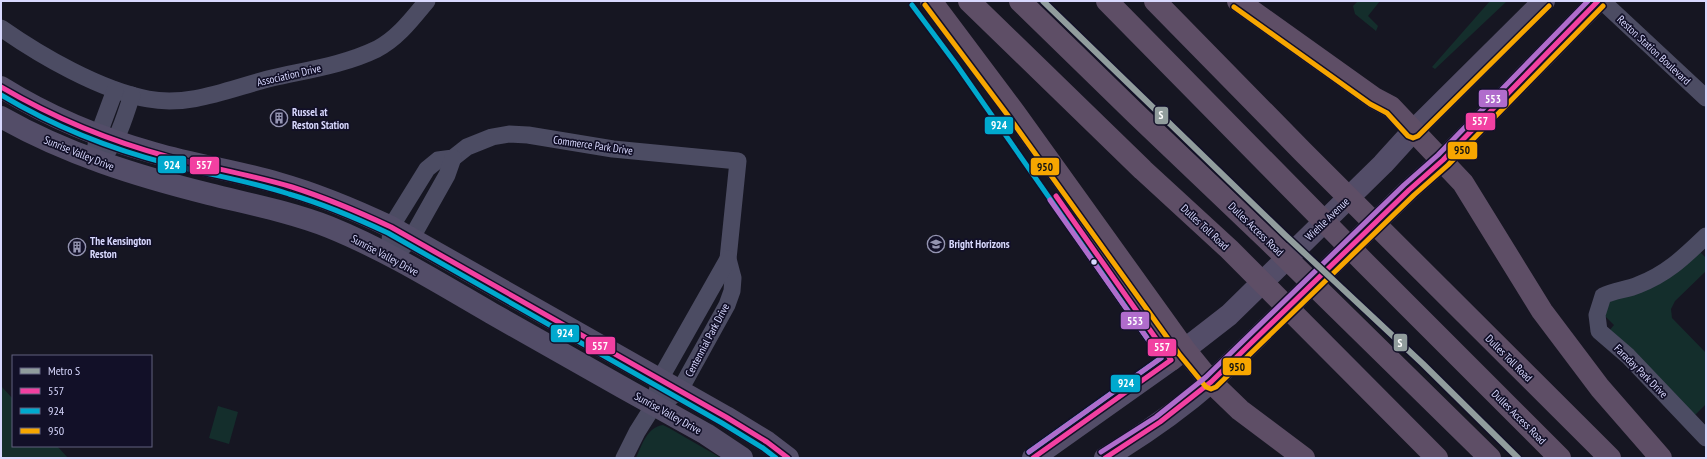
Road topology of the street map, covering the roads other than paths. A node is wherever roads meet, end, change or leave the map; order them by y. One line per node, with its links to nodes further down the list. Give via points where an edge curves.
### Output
1 (427, 1): 15 (street, Association Drive, via 402,31 378,48 354,58 197,99 160,101)
2 (918, 1): 29 (highway)
3 (931, 1): 29 (highway, via 1019,119)
4 (969, 1): 41 (highway, Dulles Toll Road, via 1228,249)
5 (1020, 1): 42 (highway, Dulles Access Road)
6 (1107, 1): 43 (highway, Dulles Access Road)
7 (1155, 1): 44 (highway, Dulles Toll Road, via 1302,152)
8 (1238, 1): 18 (highway, via 1374,98 1391,107)
9 (1544, 1): 18 (main road, Wiehle Avenue)
10 (1598, 1): 21 (main road)
11 (1602, 1): 16 (street, Reston Station Boulevard)
12 (1, 28): 14 (street, Association Drive, via 65,67)
13 (1, 87): 19 (main road, via 48,113)
14 (115, 90): 15 (street, Association Drive); 19 (street)
15 (132, 95): 19 (street)
16 (1706, 98)
17 (1, 117): 22 (main road, Sunrise Valley Drive, via 47,141)
18 (1413, 131): 21 (highway); 29 (main road, Wiehle Avenue, via 1383,164 1229,315)
19 (106, 138): 22 (street, via 95,150); 24 (main road, via 155,153 296,188)
20 (453, 158): 23 (street, Commerce Park Drive, via 478,142 509,134 613,149); 24 (street, Commerce Park Drive, via 438,160 427,169); 26 (street, via 447,175)
21 (1443, 160): 31 (main road); 45 (highway, via 1464,182 1542,311 1600,388)
22 (98, 161): 27 (main road, Sunrise Valley Drive, via 142,176 303,218 352,237)
23 (738, 161): 28 (street, Centennial Park Drive)
24 (391, 227): 26 (main road); 27 (street, Commerce Park Drive)
25 (1706, 236): 34 (street, Faraday Park Drive, via 1666,272 1635,287 1603,296 1597,315 1599,331 1628,356)
26 (411, 239): 27 (street); 30 (main road)
27 (389, 256): 33 (main road, Sunrise Valley Drive)
28 (728, 259): 30 (street, Centennial Park Drive); 32 (street, Centennial Park Drive, via 732,292)
29 (1178, 355): 31 (highway); 38 (main road, Wiehle Avenue)
30 (660, 379): 32 (main road); 33 (street, Centennial Park Drive)
31 (1212, 382): 39 (main road, via 1154,428); 40 (highway, via 1240,410)
32 (680, 390): 33 (street, Centennial Park Drive, via 666,401); 37 (main road, via 760,438)
33 (654, 405): 35 (street); 36 (main road, Sunrise Valley Drive)
34 (1706, 438)
35 (624, 458)
36 (742, 458)
37 (788, 458)
38 (1033, 458)
39 (1105, 458)
40 (1304, 458)
41 (1437, 458)
42 (1490, 458)
43 (1560, 458)
44 (1610, 458)
45 (1661, 458)

